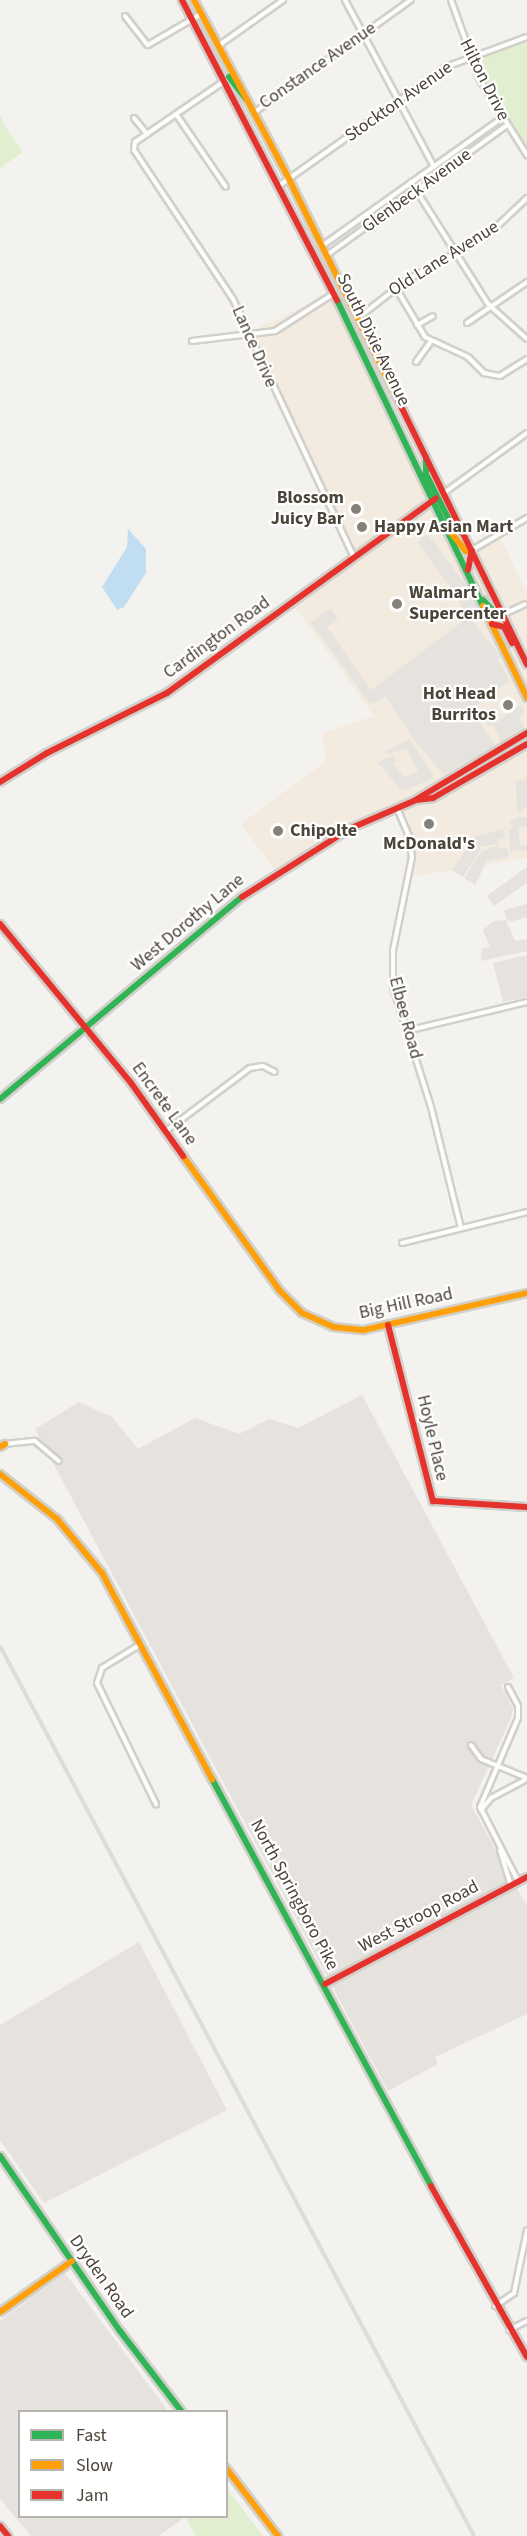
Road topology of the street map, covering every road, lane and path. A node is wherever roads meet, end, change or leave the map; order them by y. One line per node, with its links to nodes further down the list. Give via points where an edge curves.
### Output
1 (182, 0): 9 (main road, South Dixie Avenue)
2 (194, 0): 7 (main road, South Dixie Avenue)
3 (283, 0): 12 (street)
4 (345, 0): 10 (street)
5 (411, 0): 10 (street, Constance Avenue)
6 (451, 0): 13 (street, Hilton Drive)
7 (201, 14): 9 (street); 12 (main road, South Dixie Avenue)
8 (125, 16): 9 (street, via 148,45)
9 (192, 19): 14 (main road, South Dixie Avenue)
10 (363, 35): 15 (street); 17 (street, Constance Avenue)
11 (527, 37): 13 (street, Stockton Avenue)
12 (216, 43): 14 (main road); 16 (main road, South Dixie Avenue)
13 (470, 56): 15 (street, Stockton Avenue, via 446,67); 20 (street, Hilton Drive)
14 (228, 79): 16 (main road); 18 (street); 27 (main road, South Dixie Avenue)
15 (398, 101): 24 (street); 25 (street, Stockton Avenue)
16 (249, 102): 17 (main road, South Dixie Avenue)
17 (255, 112): 25 (main road, South Dixie Avenue)
18 (176, 114): 22 (street); 28 (street)
19 (134, 118): 22 (street)
20 (501, 119): 21 (street, Hilton Drive); 24 (street, Glenbeck Avenue)
21 (506, 126): 23 (street, Hilton Drive); 29 (street, Glenbeck Avenue)
22 (147, 134): 42 (street, Lance Drive, via 133,147 228,290)
23 (527, 155)
24 (434, 166): 26 (street, Glenbeck Avenue)
25 (289, 179): 27 (street, Stockton Avenue); 31 (main road, South Dixie Avenue)
26 (411, 183): 29 (street); 31 (street, Glenbeck Avenue)
27 (280, 185): 36 (main road, South Dixie Avenue)
28 (226, 187)
29 (417, 190): 32 (street); 33 (street, Glenbeck Avenue)
30 (527, 198): 32 (street, Old Lane Avenue, via 504,223)
31 (322, 246): 33 (main road, South Dixie Avenue)
32 (458, 252): 35 (street, Old Lane Avenue); 37 (street)
33 (327, 255): 39 (main road, South Dixie Avenue)
34 (527, 282): 37 (street)
35 (396, 288): 39 (street, Old Lane Avenue); 41 (street)
36 (333, 293): 42 (street, via 275,331); 49 (main road, South Dixie Avenue)
37 (492, 309): 40 (street); 43 (street)
38 (433, 316): 41 (street)
39 (358, 318): 49 (main road, South Dixie Avenue, via 426,457)
40 (467, 323)
41 (417, 325): 44 (street)
42 (247, 333): 45 (street); 53 (street, Lance Drive)
43 (527, 339)
44 (431, 340): 46 (street, via 468,357 492,377 509,372); 47 (street)
45 (192, 342)
46 (527, 359)
47 (416, 362)
48 (527, 433): 49 (street, Cardington Road)
49 (438, 497): 51 (main road, South Dixie Avenue); 52 (main road, South Dixie Avenue); 53 (main road, Cardington Road)
50 (527, 518): 52 (street)
51 (448, 529): 52 (main road, via 466,551); 54 (main road, South Dixie Avenue)
52 (472, 550): 54 (main road); 57 (main road, South Dixie Avenue)
53 (355, 558): 63 (main road, Cardington Road, via 167,693 64,744)
54 (468, 572): 55 (main road, South Dixie Avenue)
55 (479, 595): 57 (main road, via 496,615); 58 (main road, South Dixie Avenue)
56 (525, 604): 57 (street)
57 (504, 614): 59 (main road, South Dixie Avenue)
58 (492, 624): 59 (main road, via 504,627); 60 (main road, South Dixie Avenue)
59 (526, 663)
60 (527, 698)
61 (526, 733): 64 (main road, West Dorothy Lane)
62 (527, 744): 64 (main road, West Dorothy Lane, via 432,798)
63 (0, 782)
64 (416, 800): 65 (main road, West Dorothy Lane)
65 (396, 807): 68 (main road, West Dorothy Lane, via 318,846 255,886); 69 (street, Elbee Road, via 412,849 391,969)
66 (0, 924): 68 (main road, Encrete Lane)
67 (527, 1002): 69 (street)
68 (87, 1029): 71 (main road, West Dorothy Lane); 72 (main road, Encrete Lane)
69 (406, 1031): 74 (street, Elbee Road, via 431,1107)
70 (275, 1072): 72 (street, via 263,1066 250,1068)
71 (0, 1099)
72 (166, 1131): 77 (main road, Encrete Lane)
73 (527, 1212): 74 (street)
74 (460, 1228): 75 (street)
75 (402, 1243)
76 (527, 1293): 78 (main road, Big Hill Road)
77 (296, 1308): 78 (main road, Big Hill Road, via 316,1321 344,1330)
78 (388, 1325): 82 (main road, Hoyle Place, via 433,1501)
79 (1, 1445): 80 (street, via 35,1441)
80 (58, 1461)
81 (0, 1474): 83 (main road, North Springboro Pike, via 41,1504 84,1549)
82 (527, 1507)
83 (142, 1643): 88 (street, via 102,1668 97,1685); 94 (main road, North Springboro Pike)
84 (508, 1687): 86 (street, via 519,1714)
85 (471, 1745): 86 (street, via 481,1759)
86 (497, 1767): 87 (street); 89 (street, via 481,1801)
87 (526, 1779): 89 (street, via 491,1798)
88 (156, 1804)
89 (481, 1810): 90 (street)
90 (500, 1849): 92 (street); 93 (street)
91 (527, 1877): 92 (main road, West Stroop Road)
92 (518, 1881): 93 (main road, West Stroop Road)
93 (511, 1885): 94 (main road, West Stroop Road)
94 (325, 1984): 100 (main road, North Springboro Pike)
95 (0, 2156): 99 (main road, Dryden Road)
96 (527, 2230): 98 (street)
97 (527, 2251): 98 (street)
98 (519, 2255): 100 (street, via 514,2293)
99 (72, 2261): 101 (main road); 105 (main road, Dryden Road)
100 (495, 2306): 103 (main road, North Springboro Pike)
101 (0, 2312)
102 (527, 2321): 103 (street)
103 (509, 2331): 104 (main road, North Springboro Pike)
104 (527, 2357)
105 (181, 2410)
106 (228, 2471): 109 (main road)
107 (0, 2526): 108 (main road)
108 (8, 2536)
109 (278, 2536)

